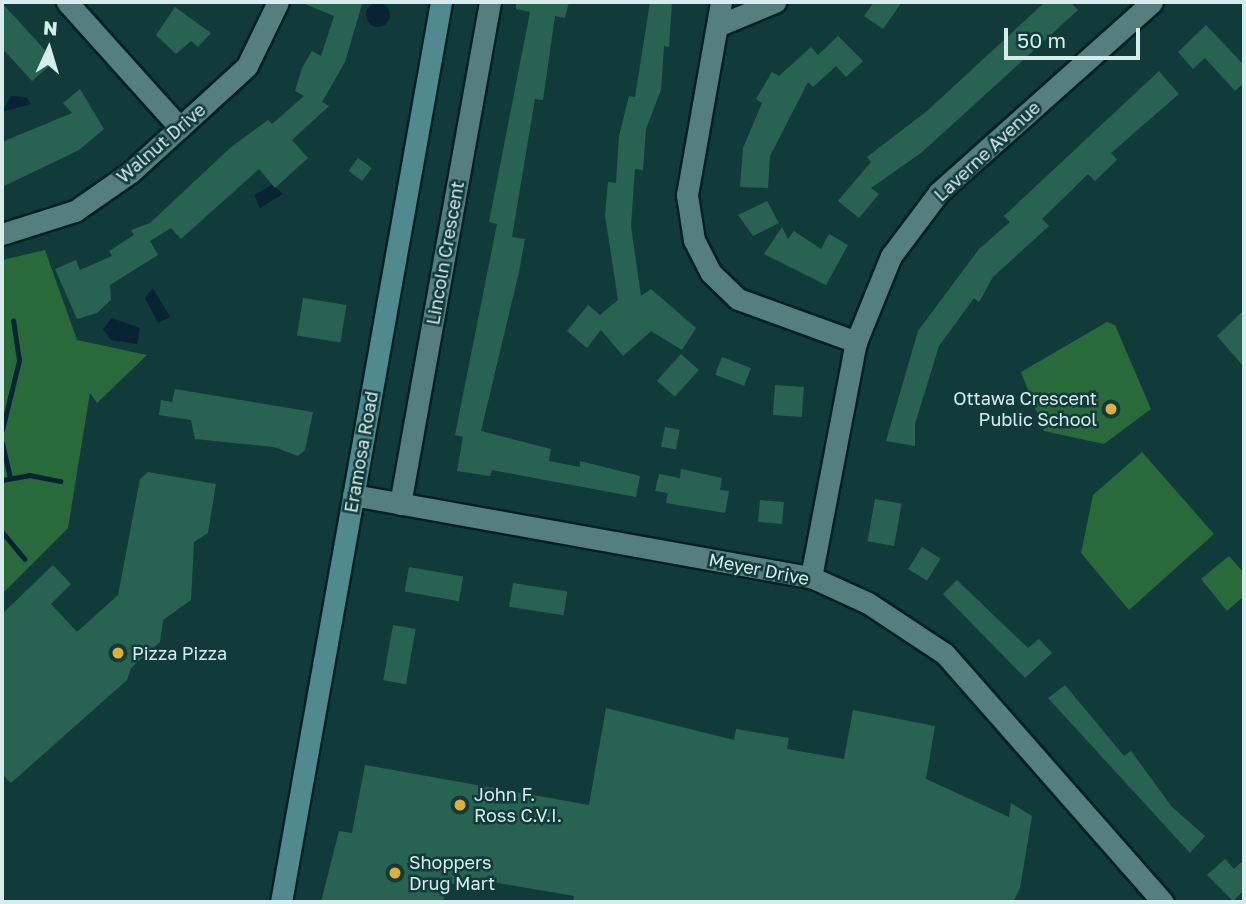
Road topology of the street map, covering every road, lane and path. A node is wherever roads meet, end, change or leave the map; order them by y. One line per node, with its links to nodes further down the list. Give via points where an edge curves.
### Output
1 (67, 2): 9 (street)
2 (278, 2): 9 (street, Walnut Drive, via 247,66)
3 (441, 2): 12 (main road, Eramosa Road)
4 (490, 2): 13 (street, Lincoln Crescent)
5 (721, 2): 8 (street)
6 (775, 2): 8 (street)
7 (1152, 2): 11 (street, Laverne Avenue, via 939,192 891,256)
8 (717, 26): 11 (street, via 687,195 702,259 750,305)
9 (180, 128): 10 (street, Walnut Drive, via 75,211)
10 (2, 234)
11 (856, 342): 14 (street, Laverne Avenue)
12 (353, 495): 13 (street, Meyer Drive); 15 (main road, Eramosa Road)
13 (400, 504): 14 (street, Meyer Drive)
14 (811, 578): 16 (street, Meyer Drive, via 901,622 945,654)
15 (281, 902)
16 (1163, 902)

